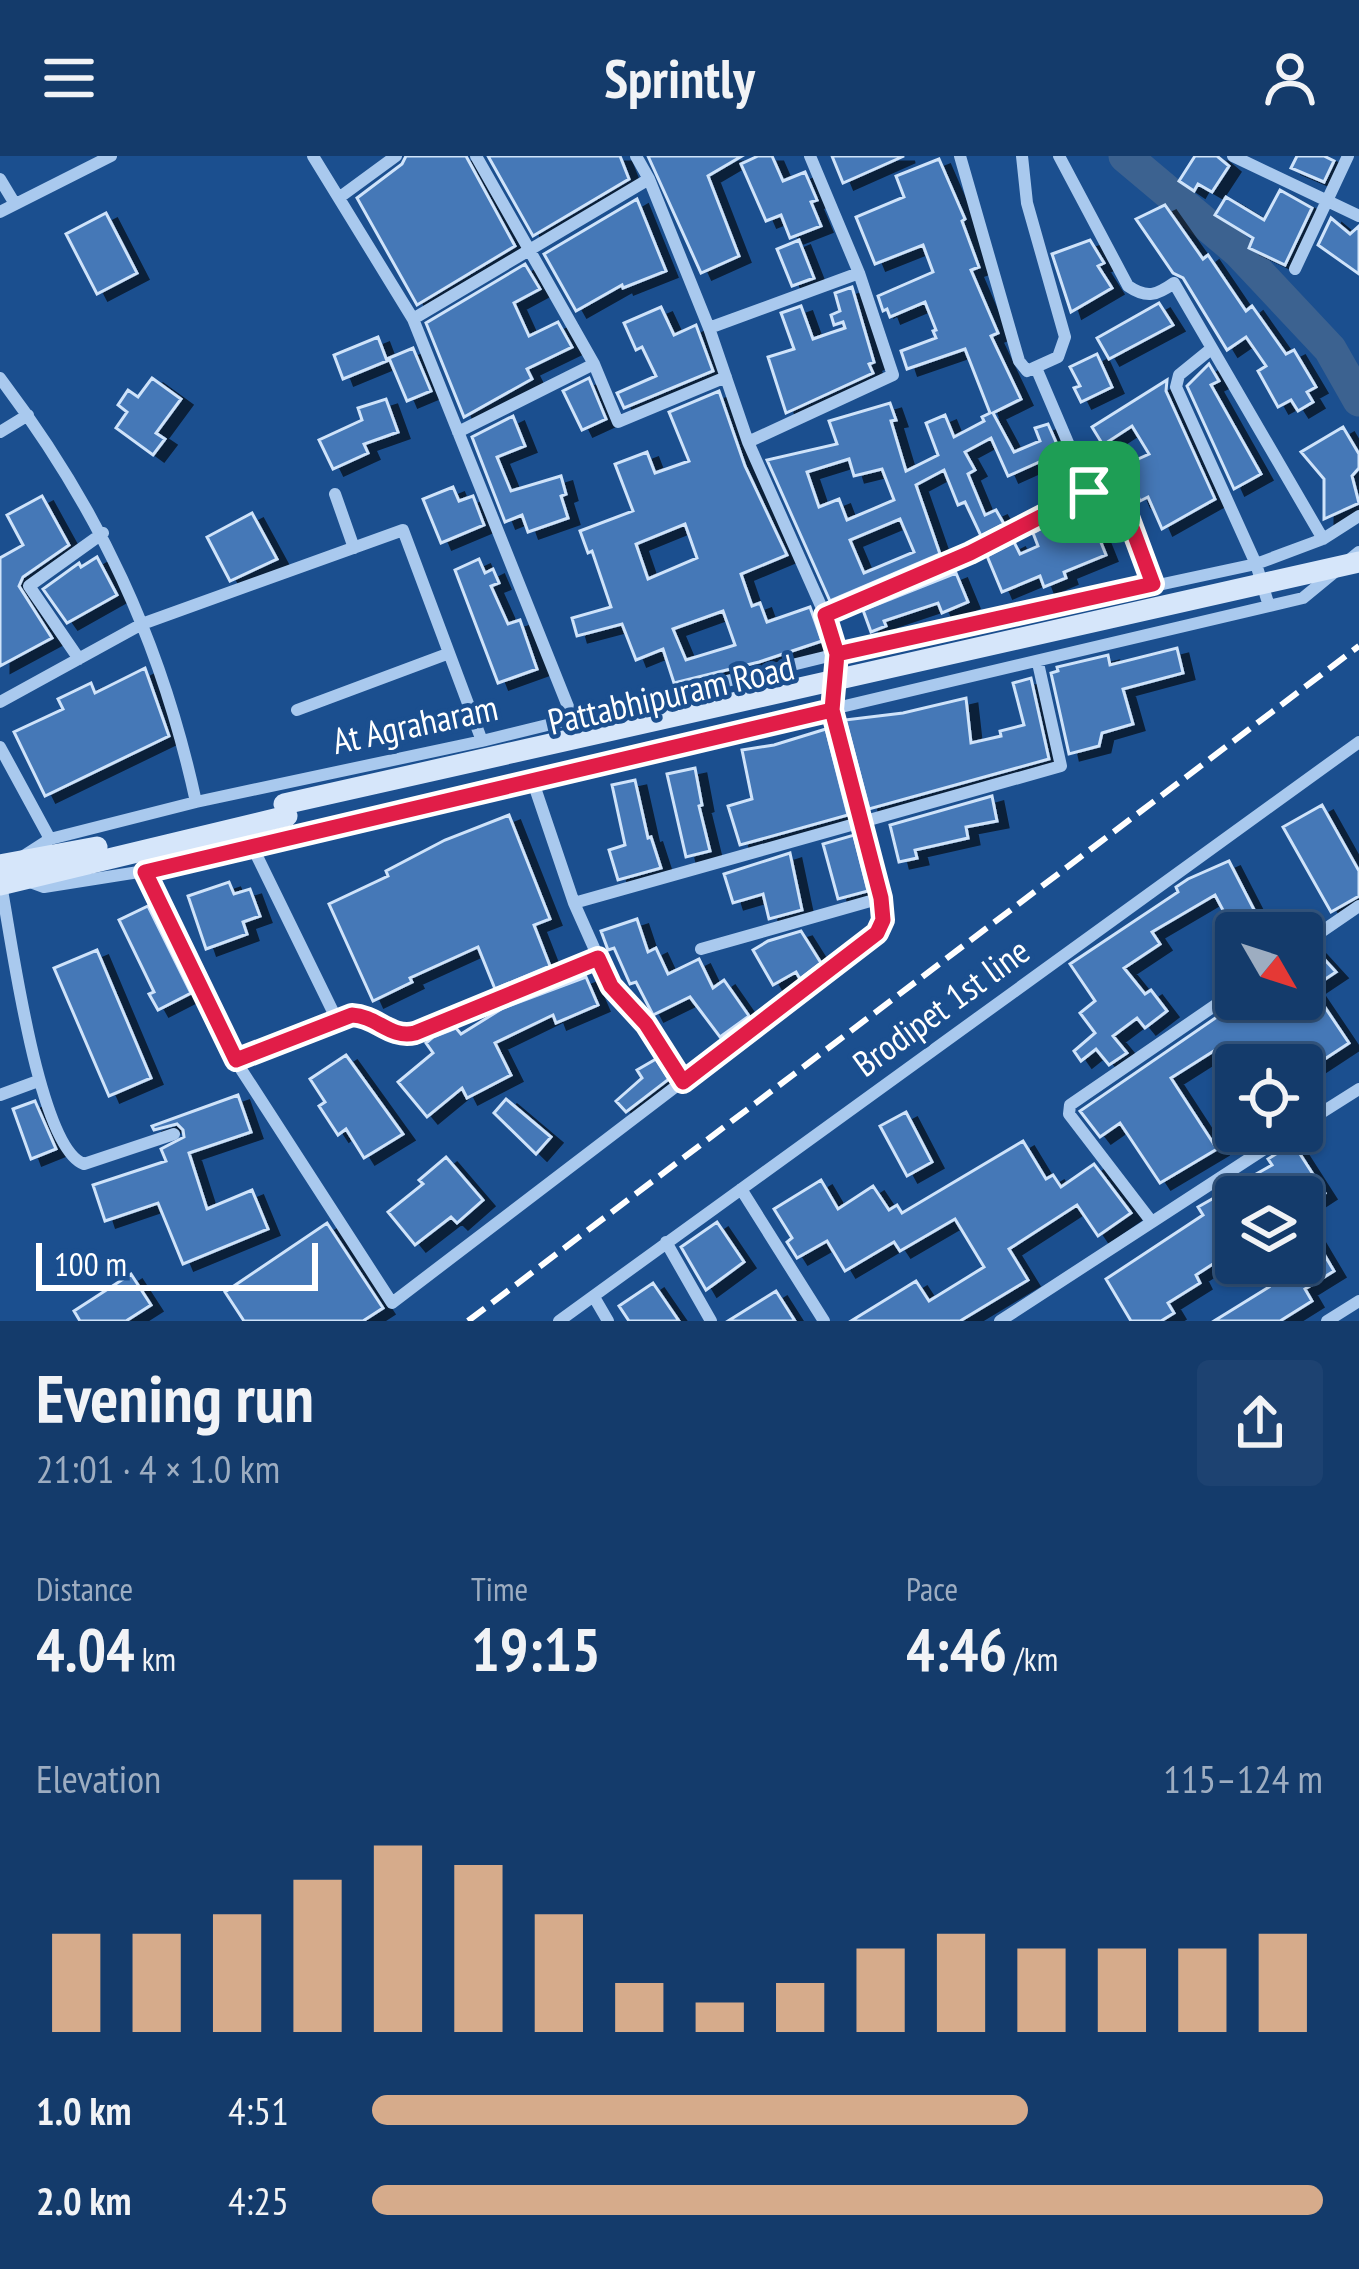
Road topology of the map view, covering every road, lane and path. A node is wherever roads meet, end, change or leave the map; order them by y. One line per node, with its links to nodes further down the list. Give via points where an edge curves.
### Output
1 (112, 156): 16 (street)
2 (313, 156): 14 (street)
3 (396, 156): 14 (street)
4 (476, 156): 19 (street)
5 (636, 156): 13 (street)
6 (810, 156): 21 (street)
7 (960, 156): 26 (street, via 1019,361)
8 (1022, 156): 26 (street, via 1064,337 1058,357)
9 (1060, 156): 24 (street, via 1128,286 1157,295 1174,283)
10 (1233, 156): 15 (street)
11 (1348, 156): 15 (street)
12 (0, 179): 16 (street)
13 (649, 179): 19 (street); 23 (street)
14 (340, 196): 22 (street)
15 (1327, 202): 18 (street); 20 (street)
16 (15, 204): 17 (street)
17 (0, 212)
18 (1359, 216)
19 (530, 251): 22 (street); 25 (street)
20 (1295, 268)
21 (859, 274): 23 (street); 32 (street, via 893,375)
22 (413, 320): 31 (street)
23 (709, 328): 27 (street)
24 (1211, 349): 37 (street); 41 (street, via 1176,387)
25 (594, 364): 27 (street, via 618,422); 31 (street)
26 (1036, 370): 33 (street)
27 (726, 377): 32 (street)
28 (0, 378): 29 (street)
29 (28, 415): 30 (street); 36 (street)
30 (0, 432)
31 (458, 432): 54 (street)
32 (748, 442): 45 (street)
33 (1089, 492): 43 (street, via 1114,479); 45 (street)
34 (334, 494): 38 (street)
35 (1359, 516): 37 (street, At Agraharam)
36 (103, 533): 46 (street); 49 (street, via 29,586)
37 (1323, 539): 41 (street, At Agraharam)
38 (354, 548): 46 (street); 47 (street, via 403,530)
39 (1359, 552): 44 (street, via 1303,598)
40 (1359, 562): 60 (street, Pattabhipuram Road, bridge)
41 (1256, 564): 43 (street, At Agraharam); 44 (street)
42 (1359, 574): 60 (street, Pattabhipuram Road)
43 (1153, 584): 48 (street, At Agraharam)
44 (1269, 606): 50 (street)
45 (825, 615): 48 (street)
46 (142, 624): 49 (street); 59 (street, via 179,724)
47 (447, 654): 52 (street); 55 (street)
48 (837, 654): 53 (street); 54 (street, At Agraharam)
49 (79, 659): 51 (street)
50 (1038, 664): 53 (street); 61 (street, via 1061,766)
51 (0, 702)
52 (297, 710)
53 (832, 710): 58 (street); 61 (street)
54 (573, 719): 55 (street, At Agraharam)
55 (482, 741): 59 (street, At Agraharam)
56 (1359, 742): 82 (street, Brodipet 1st line)
57 (0, 748): 62 (street)
58 (533, 782): 63 (street); 67 (street)
59 (196, 802): 62 (street, At Agraharam)
60 (286, 810): 65 (street, Pattabhipuram Road)
61 (859, 823): 66 (street); 67 (street)
62 (50, 839): 65 (street, At Agraharam)
63 (252, 846): 64 (street); 73 (street)
64 (145, 872): 65 (street, via 44,887); 74 (street)
65 (8, 875): 75 (street)
66 (881, 898): 70 (street); 76 (street, via 877,933)
67 (574, 903): 71 (street)
68 (1359, 906): 69 (street)
69 (1323, 931)
70 (701, 950)
71 (598, 958): 73 (street, via 404,1036 366,1015); 76 (street)
72 (1215, 1005): 83 (street, via 1070,1105)
73 (337, 1020): 74 (street)
74 (236, 1060): 76 (street, via 392,1303)
75 (38, 1081): 78 (street); 80 (street, via 67,1152 84,1165)
76 (683, 1082)
77 (1359, 1089): 79 (street)
78 (0, 1095)
79 (1323, 1112)
80 (174, 1134)
81 (1259, 1152): 83 (street)
82 (741, 1189): 84 (street, Brodipet 1st line); 90 (street)
83 (1151, 1221): 91 (street)
84 (666, 1242): 85 (street, Brodipet 1st line); 89 (street)
85 (594, 1297): 87 (street, Brodipet 1st line); 88 (street)
86 (1359, 1301): 92 (street)
87 (559, 1321)
88 (608, 1321)
89 (711, 1321)
90 (824, 1321)
91 (1000, 1321)
92 (1327, 1321)

